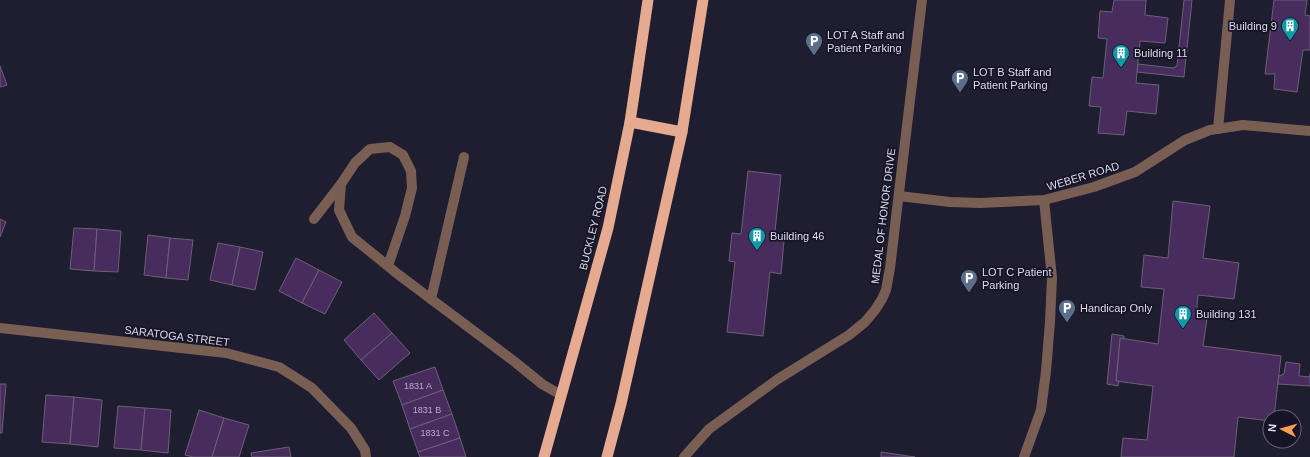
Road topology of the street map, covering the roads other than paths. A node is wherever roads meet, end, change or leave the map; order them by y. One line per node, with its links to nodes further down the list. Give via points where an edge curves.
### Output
1 (648, 0): 5 (highway, BUCKLEY ROAD)
2 (703, 0): 8 (highway)
3 (922, 0): 11 (street, MEDAL OF HONOR DRIVE)
4 (1230, 0): 6 (street)
5 (630, 122): 8 (highway); 17 (highway, BUCKLEY ROAD, via 608,228)
6 (1218, 128): 7 (street, WEBER ROAD, via 1243,125); 12 (street, WEBER ROAD, via 1185,140 1134,172 1094,187)
7 (1310, 131)
8 (682, 132): 20 (highway)
9 (464, 157): 15 (street)
10 (341, 184): 13 (street); 14 (street, via 339,210 352,236); 14 (street, via 355,163 370,149 390,147 403,155 411,171 412,188)
11 (899, 196): 12 (street, WEBER ROAD, via 950,202); 21 (street, MEDAL OF HONOR DRIVE, via 886,290 866,322 778,379 709,429)
12 (1044, 200): 22 (street, via 1052,278 1050,322 1041,410)
13 (314, 219)
14 (388, 266): 15 (street)
15 (431, 299): 17 (street, via 542,384)
16 (0, 328): 18 (street, SARATOGA STREET, via 226,353 279,367 312,388 335,411 351,428 365,450)
17 (561, 395): 19 (highway, BUCKLEY ROAD)
18 (366, 457)
19 (544, 457)
20 (607, 457)
21 (684, 457)
22 (1024, 457)

